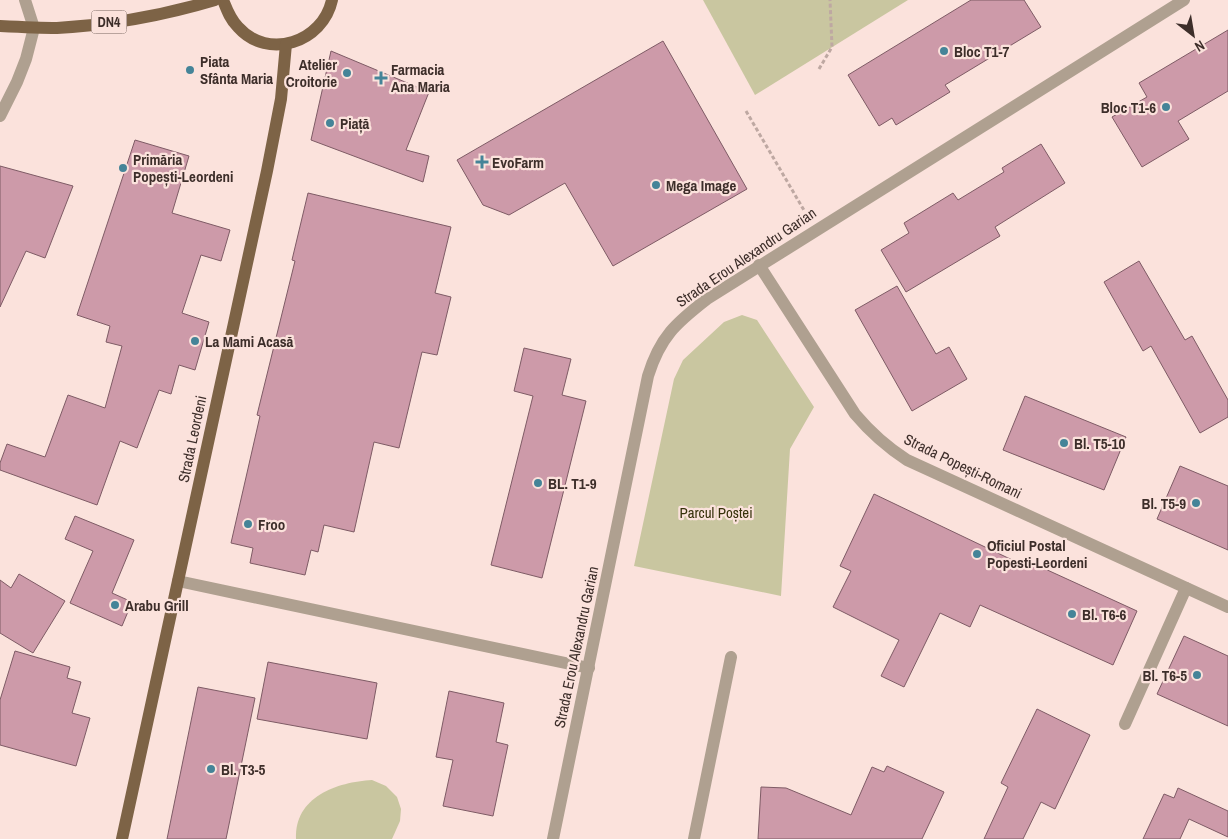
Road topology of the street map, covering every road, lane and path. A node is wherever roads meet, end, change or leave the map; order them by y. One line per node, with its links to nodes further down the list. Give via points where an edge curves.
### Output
1 (25, 0): 8 (street)
2 (216, 0): 8 (main road, DN4, via 134,18)
3 (223, 0): 9 (main road, via 238,28 252,39)
4 (332, 0): 9 (main road, via 324,21 314,32)
5 (830, 0): 10 (path, via 832,47)
6 (1184, 0): 13 (street, Strada Erou Alexandru Garian)
7 (0, 26): 8 (main road, DN4)
8 (34, 28): 12 (street, via 26,59)
9 (286, 44): 15 (main road, Strada Leordeni, via 276,125)
10 (819, 68)
11 (746, 111): 13 (path)
12 (0, 116)
13 (815, 230): 14 (street, Strada Erou Alexandru Garian)
14 (759, 265): 16 (street, Strada Popești-Romani, via 851,408 871,434 890,450); 19 (street, Strada Erou Alexandru Garian, via 707,298 678,322 653,358)
15 (178, 581): 19 (street); 21 (main road, Strada Leordeni)
16 (1186, 588): 17 (street, Strada Popești-Romani); 20 (street)
17 (1228, 607)
18 (732, 657): 23 (street)
19 (589, 668): 22 (street, Strada Erou Alexandru Garian)
20 (1125, 724)
21 (122, 839)
22 (553, 839)
23 (694, 839)

